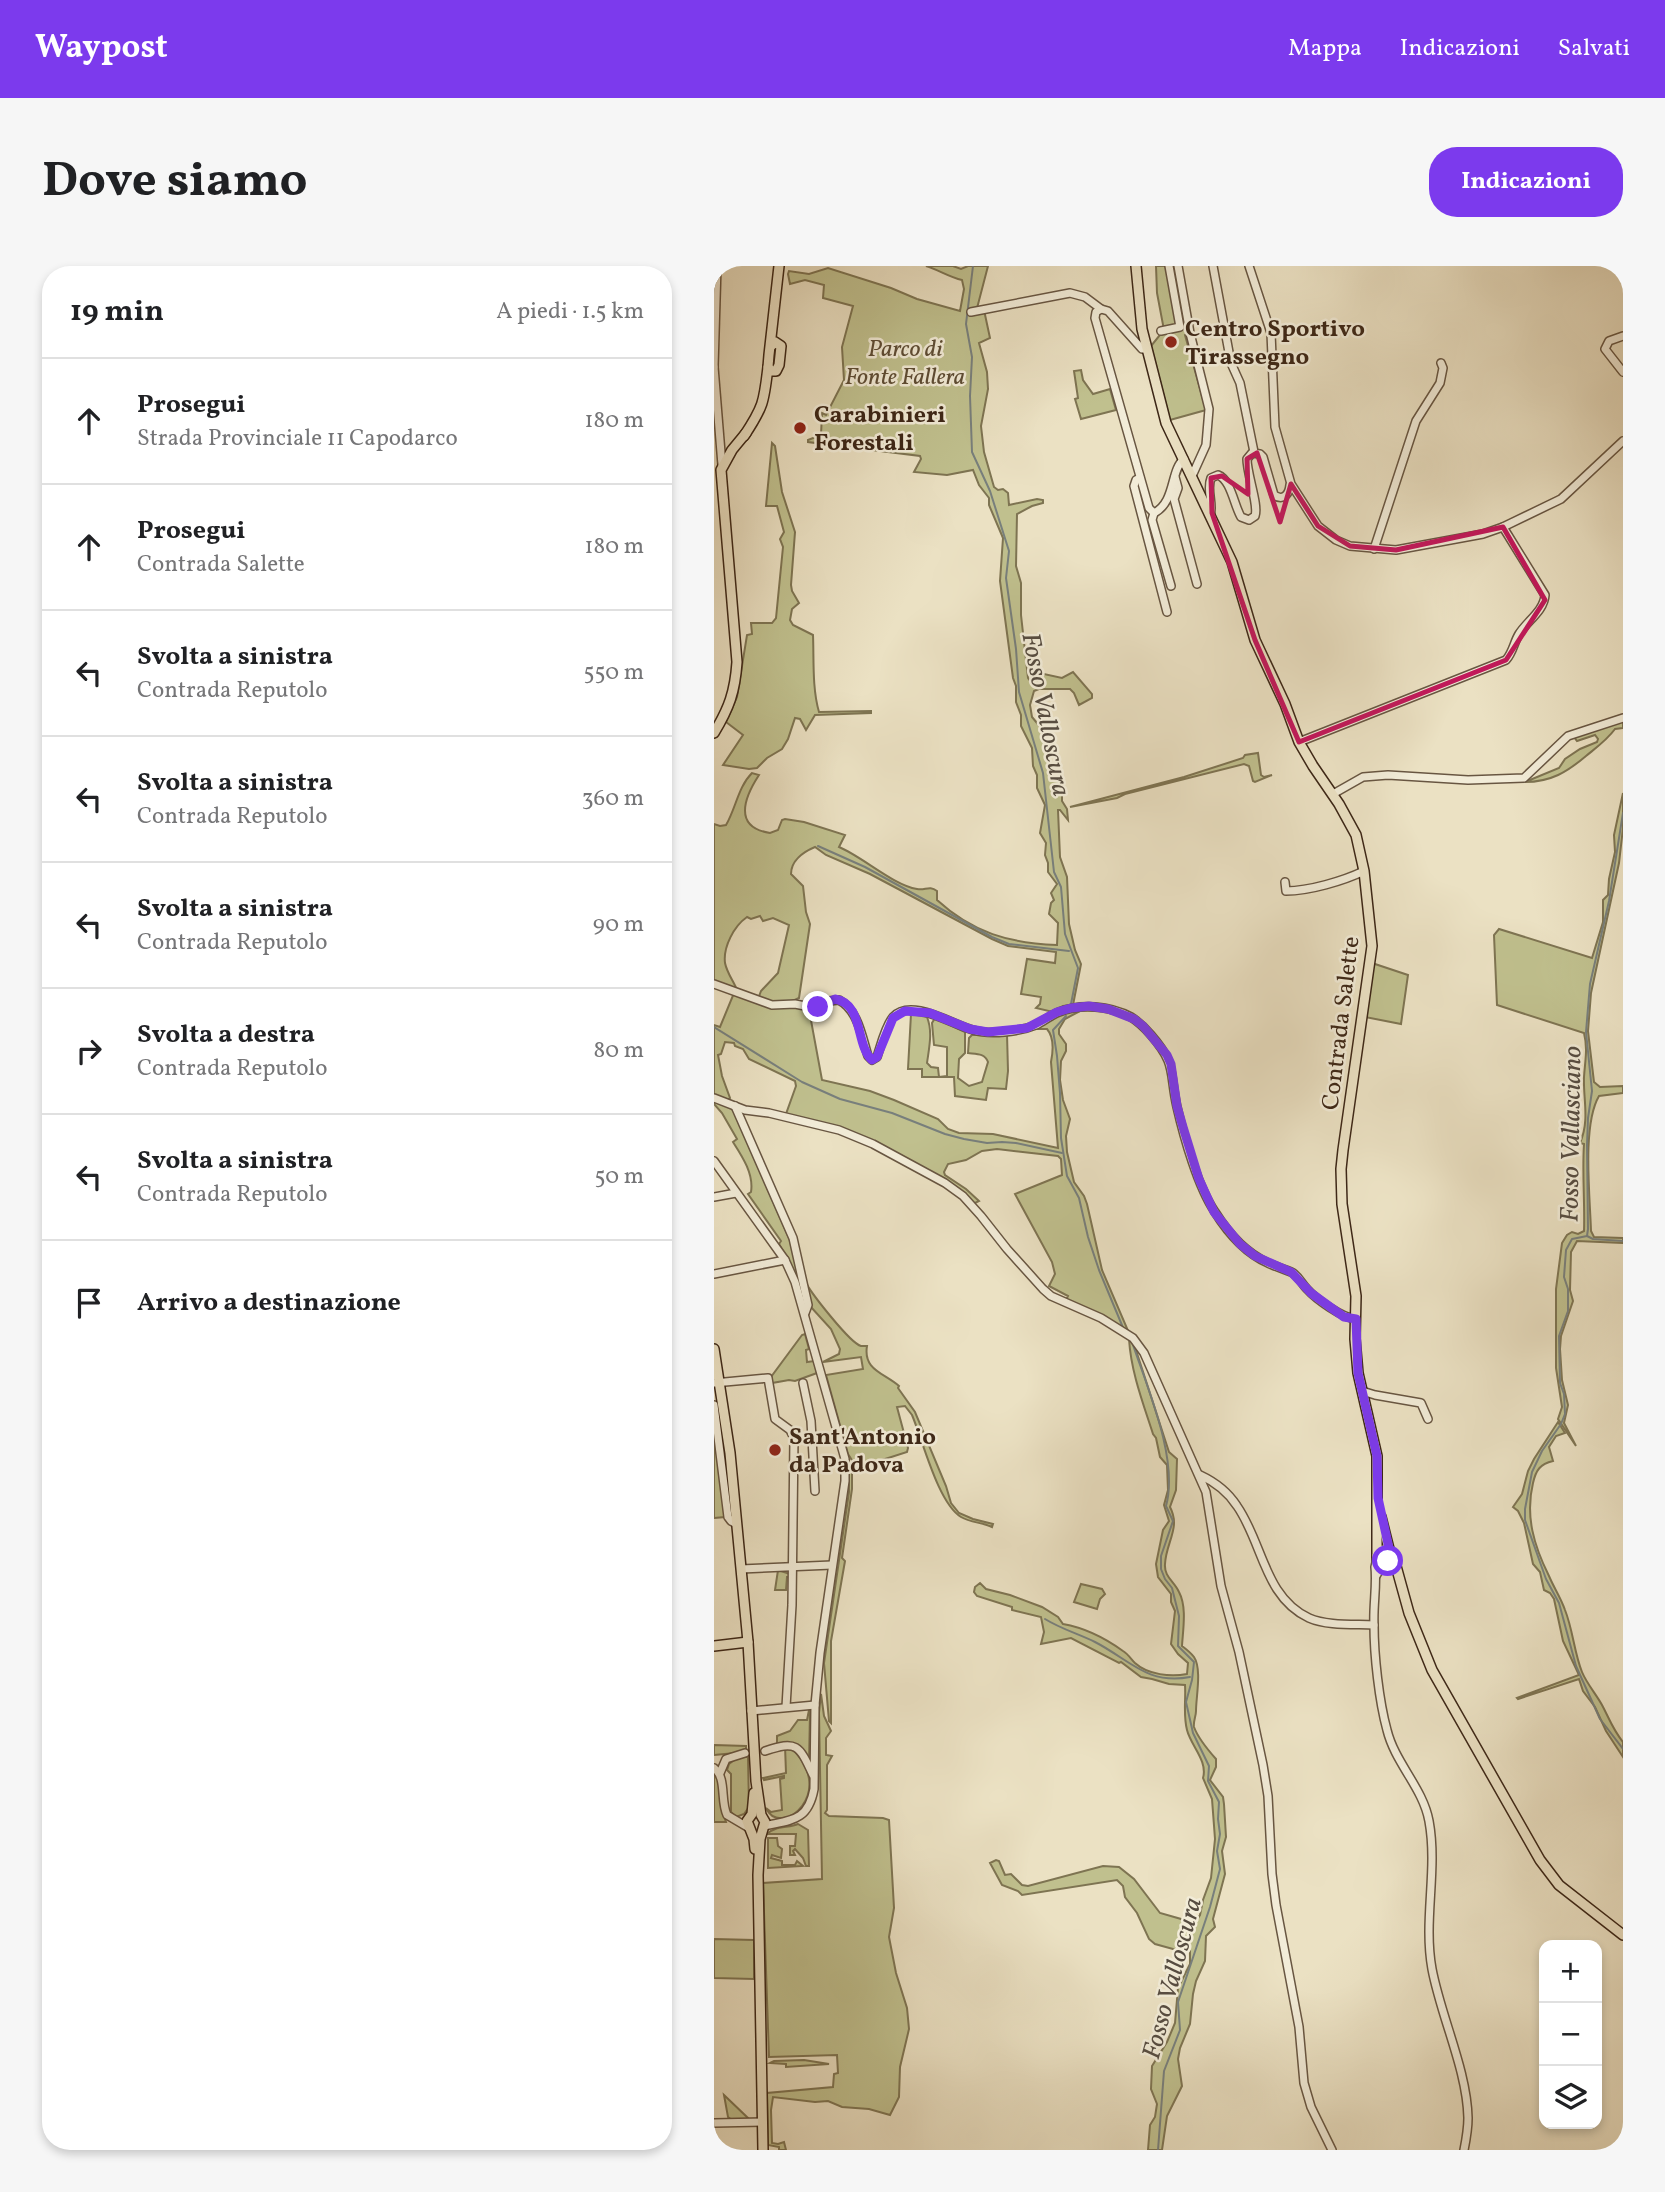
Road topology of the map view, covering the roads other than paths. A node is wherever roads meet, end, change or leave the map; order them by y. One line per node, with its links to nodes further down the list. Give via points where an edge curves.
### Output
1 (718, 266): 17 (street)
2 (779, 266): 10 (main road)
3 (1136, 266): 15 (main road, Contrada Salette)
4 (1169, 266): 11 (street, via 1180,327)
5 (1178, 266): 28 (street, via 1209,408 1206,445)
6 (1213, 266): 24 (street)
7 (1249, 266): 30 (street, via 1271,333 1275,427)
8 (1101, 309): 9 (street, via 1086,297 1070,293); 15 (street); 29 (street, via 1095,318)
9 (971, 312)
10 (773, 328): 13 (main road); 14 (main road)
11 (1161, 331)
12 (1623, 336): 19 (street, via 1609,341 1605,349)
13 (781, 346): 14 (main road, via 775,342); 18 (main road, via 779,365)
14 (770, 347): 18 (main road)
15 (1146, 349): 25 (main road, Contrada Salette, via 1166,423)
16 (1441, 363): 34 (street, via 1440,383 1416,421)
17 (714, 367): 21 (street)
18 (772, 369): 20 (main road, via 756,420)
19 (1623, 372)
20 (746, 433): 23 (main road); 26 (main road)
21 (717, 434): 23 (street); 26 (street)
22 (1623, 441): 33 (street, via 1561,499)
23 (736, 446): 26 (main road)
24 (1254, 452): 30 (street, via 1263,457 1274,495 1285,496); 32 (street, via 1248,455 1247,473 1255,516 1249,520 1241,517 1225,479 1218,475 1209,484)
25 (1184, 459): 27 (street); 28 (main road, Contrada Salette)
26 (721, 467): 39 (main road, via 737,662 731,702)
27 (1175, 477): 31 (street, via 1167,499); 35 (street, via 1174,499)
28 (1192, 477): 32 (main road, Contrada Salette)
29 (1140, 478): 31 (street); 37 (street, via 1134,486)
30 (1291, 484): 34 (street, via 1326,534)
31 (1154, 513): 36 (street, via 1152,520)
32 (1210, 517): 40 (main road, Contrada Salette, via 1232,562 1255,640)
33 (1503, 527): 34 (street, via 1417,548); 40 (street, via 1545,596 1506,660)
34 (1374, 550)
35 (1197, 584)
36 (1171, 586)
37 (1167, 612)
38 (1623, 718): 41 (street, via 1568,736 1524,778 1363,777)
39 (714, 733)
40 (1299, 742): 41 (main road, Contrada Salette)
41 (1333, 794): 42 (main road, Contrada Salette, via 1356,835)
42 (1364, 871): 43 (street, via 1298,891 1286,891); 53 (main road, Contrada Salette, via 1372,946 1340,1169)
43 (1285, 882)
44 (714, 984): 53 (street, via 778,1006 815,1008 839,1000 854,1015 872,1060 893,1018 905,1011 930,1013 988,1032 1027,1028 1057,1012 1089,1006 1134,1019 1171,1064 1183,1127 1214,1212 1255,1256 1291,1272 1344,1317)
45 (714, 1098): 46 (street)
46 (736, 1106): 52 (street, via 793,1238 808,1305); 62 (street, via 839,1130 873,1144 963,1196 1051,1296 1101,1318 1139,1344)
47 (714, 1161): 48 (street)
48 (736, 1193): 49 (street); 50 (street)
49 (714, 1197)
50 (785, 1260): 51 (street); 52 (street)
51 (714, 1274)
52 (805, 1313): 66 (street, via 845,1459)
53 (1356, 1319): 57 (main road, Contrada Salette)
54 (714, 1349): 55 (main road)
55 (717, 1383): 61 (street, via 768,1378 775,1419); 64 (main road)
56 (803, 1383): 60 (street)
57 (1362, 1391): 59 (street, via 1421,1403); 65 (main road, Contrada Salette, via 1377,1456)
58 (714, 1405): 64 (street, via 728,1517)
59 (1428, 1419)
60 (812, 1437): 61 (street); 63 (street)
61 (794, 1438): 67 (street)
62 (1200, 1474): 69 (street, via 1238,1506 1275,1588 1299,1611 1325,1622); 86 (street, via 1263,1765 1272,1874 1299,2027 1304,2083)
63 (815, 1491)
64 (737, 1524): 68 (main road)
65 (1384, 1558): 69 (street, via 1375,1567); 82 (main road, via 1398,1575 1432,1670 1540,1860 1559,1885)
66 (832, 1565): 67 (street); 72 (street)
67 (793, 1567): 68 (street); 73 (street)
68 (741, 1569): 70 (main road)
69 (1374, 1625): 87 (street, via 1386,1730 1428,1818 1429,1952 1465,2090 1468,2121)
70 (748, 1642): 71 (main road); 74 (main road)
71 (714, 1646)
72 (815, 1705): 73 (street); 80 (street)
73 (786, 1707): 74 (street)
74 (751, 1712): 81 (main road)
75 (765, 1751): 80 (street, via 791,1744)
76 (745, 1753): 77 (street)
77 (726, 1759): 78 (street); 79 (street)
78 (714, 1761)
79 (717, 1771): 81 (street, via 727,1815)
80 (814, 1778): 81 (street, via 809,1805 799,1817)
81 (756, 1822): 83 (main road)
82 (1623, 1935)
83 (763, 2122): 84 (street); 85 (main road)
84 (714, 2123)
85 (763, 2150)
86 (1332, 2150)
87 (1464, 2150)

